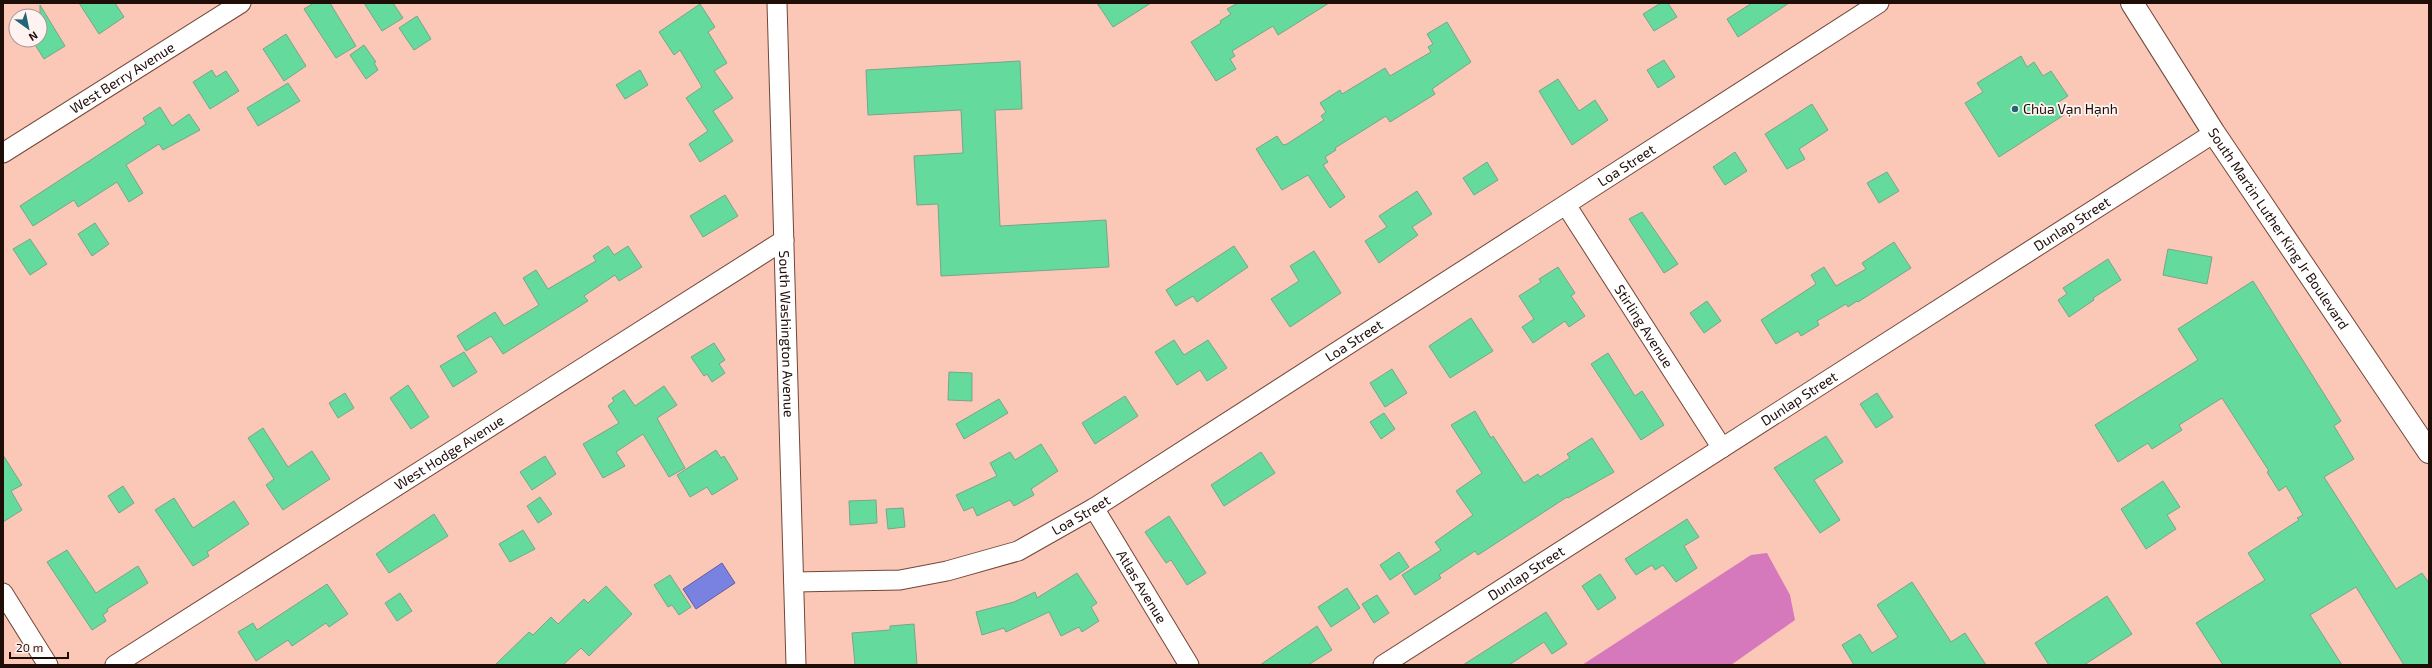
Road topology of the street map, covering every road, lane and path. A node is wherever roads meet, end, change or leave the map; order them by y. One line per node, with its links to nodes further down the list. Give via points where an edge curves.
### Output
1 (242, 3): 6 (street, West Berry Avenue)
2 (777, 3): 8 (street, South Washington Avenue)
3 (1879, 3): 7 (street, Loa Street)
4 (2132, 3): 5 (main road, South Martin Luther King Jr Boulevard)
5 (2214, 133): 9 (street, Dunlap Street); 10 (main road, South Martin Luther King Jr Boulevard)
6 (3, 153)
7 (1566, 205): 9 (street, Stirling Avenue); 11 (street, Loa Street)
8 (784, 240): 12 (street, South Washington Avenue); 15 (street, West Hodge Avenue)
9 (1722, 448): 18 (street, Dunlap Street)
10 (2429, 452)
11 (1094, 508): 12 (street, Loa Street, via 1018,552 947,571 900,580); 17 (street, Atlas Avenue)
12 (794, 582): 16 (street, South Washington Avenue)
13 (3, 593): 14 (street)
14 (48, 665)
15 (115, 665)
16 (796, 665)
17 (1189, 665)
18 (1383, 665)

